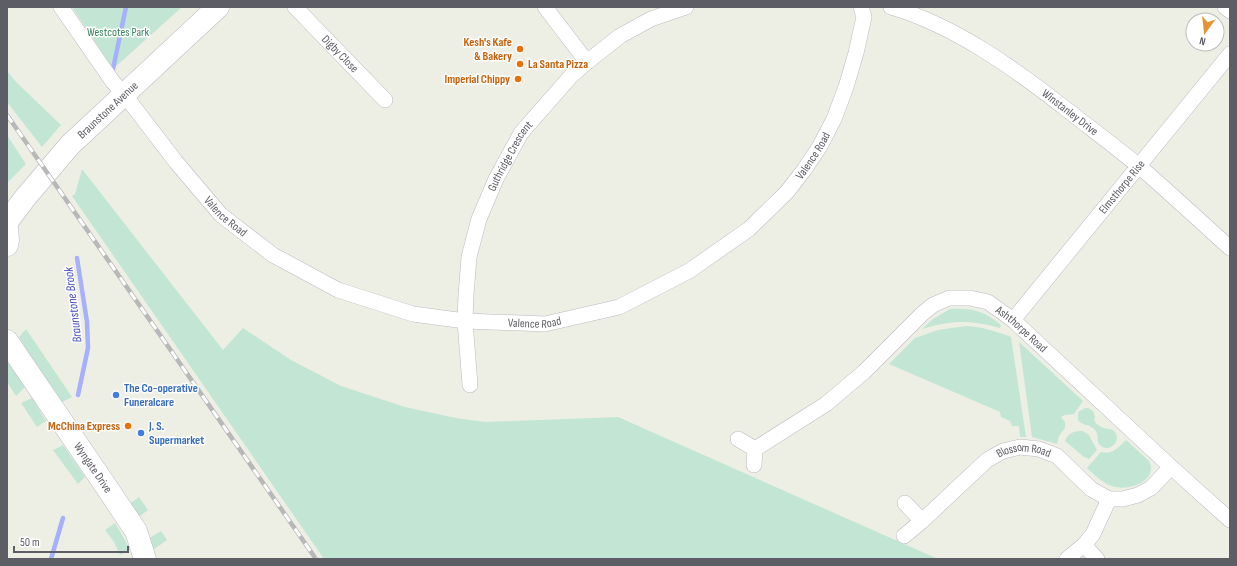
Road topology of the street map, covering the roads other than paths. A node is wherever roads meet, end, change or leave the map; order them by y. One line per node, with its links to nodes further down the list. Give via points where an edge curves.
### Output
1 (61, 7): 12 (street, Valence Road)
2 (218, 7): 12 (street, Braunstone Avenue)
3 (295, 7): 13 (street, Digby Close)
4 (545, 7): 11 (street)
5 (686, 7): 11 (street, Guthridge Crescent, via 651,19 620,36)
6 (861, 7): 20 (street, Valence Road, via 864,17 856,53 834,119 804,170 787,192 749,229 689,271 619,307 545,324)
7 (891, 7): 14 (street, Winstanley Drive, via 967,40 1008,66)
8 (1224, 7): 9 (street)
9 (1230, 11)
10 (1230, 54): 14 (street, Elmsthorpe Rise)
11 (587, 62): 20 (street, Guthridge Crescent, via 571,76 521,133 496,179 479,219 469,257)
12 (124, 94): 15 (street, Braunstone Avenue, via 70,145); 20 (street, Valence Road, via 221,215 273,254 338,290 413,314)
13 (385, 100)
14 (1139, 166): 18 (street, Winstanley Drive); 19 (street, Elmsthorpe Rise)
15 (7, 222)
16 (7, 229): 17 (street)
17 (7, 244)
18 (1230, 248)
19 (1013, 320): 24 (street, Ashthorpe Road, via 988,302 970,298 949,298 933,305 864,372 826,404); 26 (street, Ashthorpe Road)
20 (465, 321): 22 (street, Guthridge Crescent)
21 (7, 341): 33 (street, Wyngate Drive, via 136,531)
22 (470, 385)
23 (738, 438): 24 (street)
24 (755, 449): 25 (street)
25 (754, 465)
26 (1171, 467): 27 (street, via 1151,488 1138,495); 29 (street, Ashthorpe Road)
27 (1109, 499): 30 (street, Blossom Road, via 1091,489 1057,456 1039,449 1020,447 1003,451 987,460); 32 (street, via 1093,534)
28 (905, 503): 30 (street)
29 (1230, 520)
30 (922, 521): 31 (street, Blossom Road)
31 (904, 536)
32 (1084, 545): 34 (street); 35 (street)
33 (145, 559)
34 (1067, 559)
35 (1097, 559)

